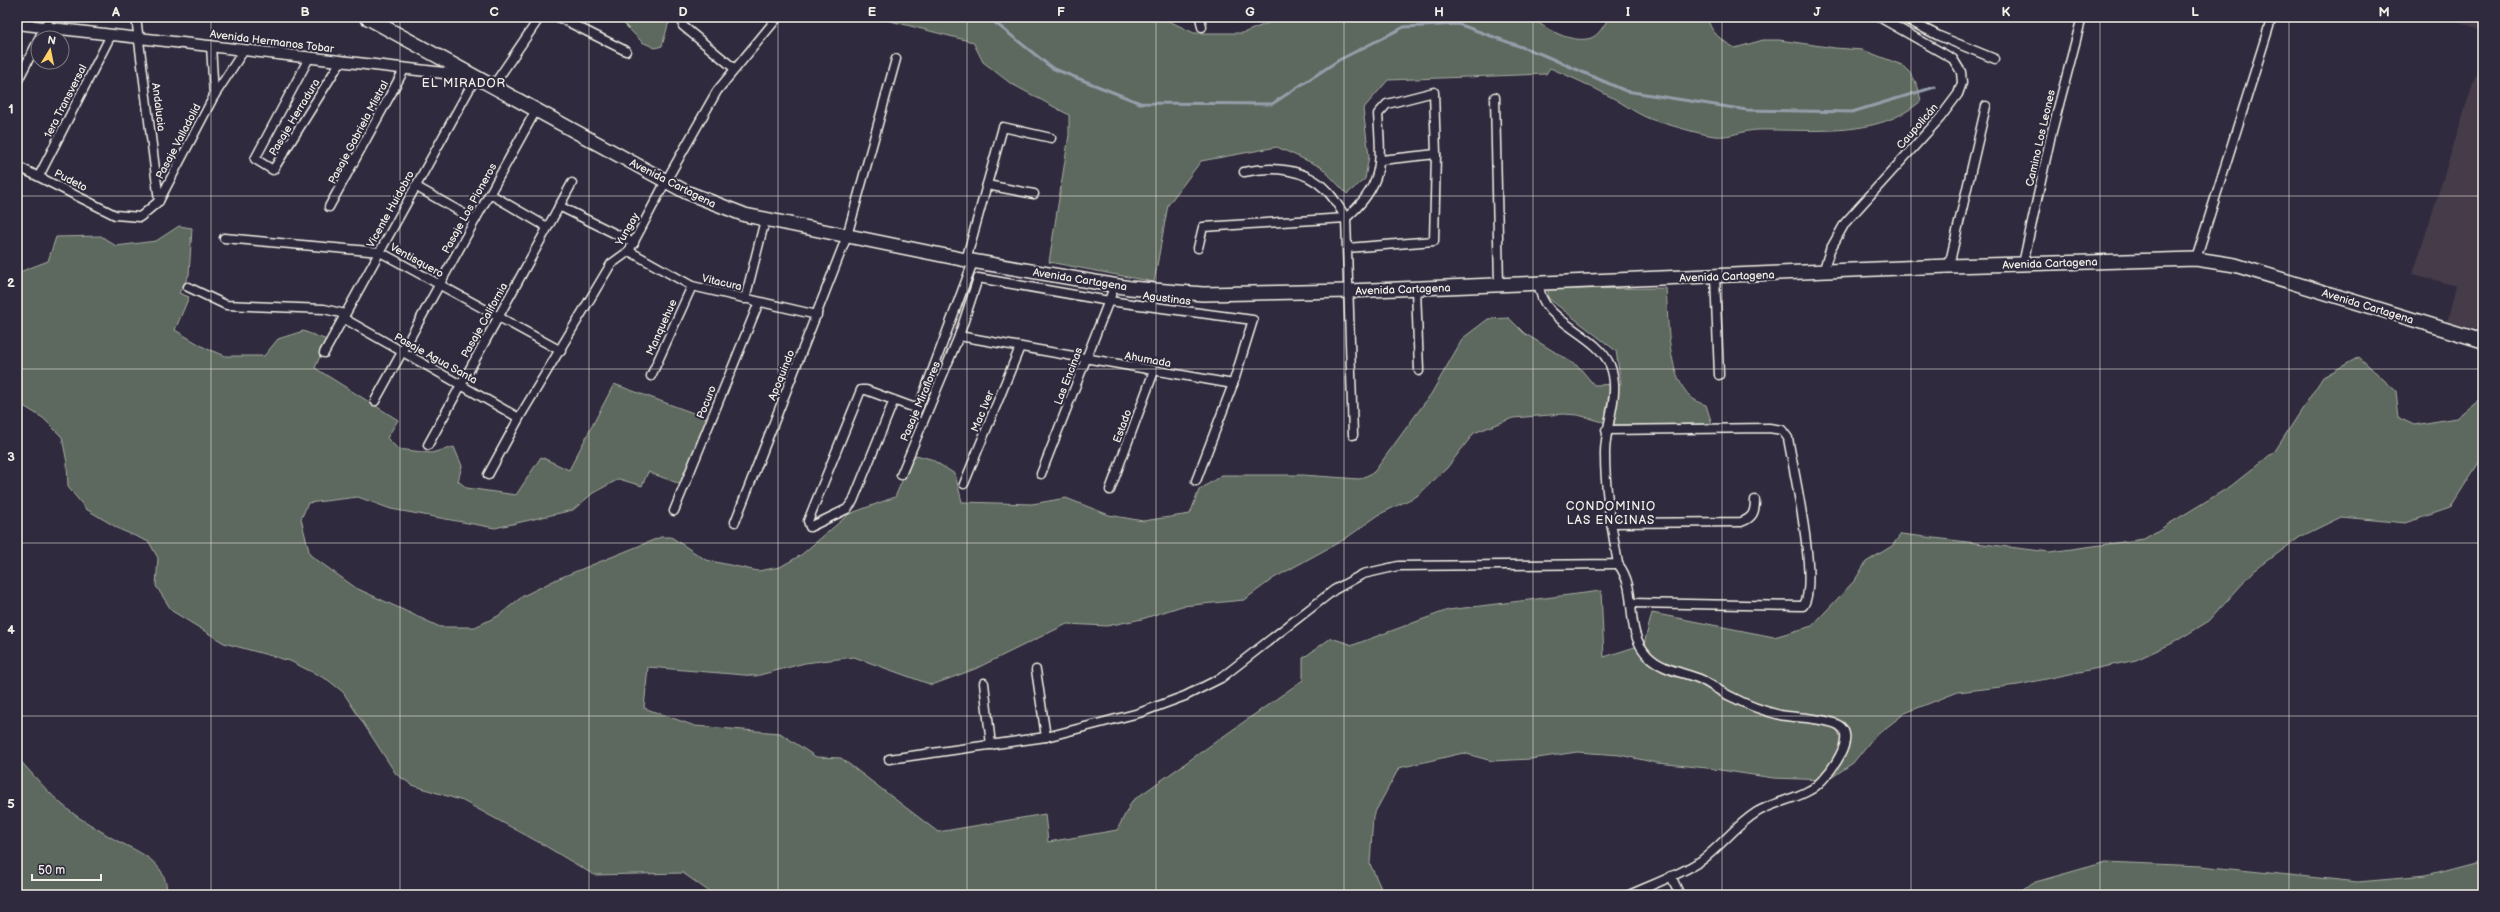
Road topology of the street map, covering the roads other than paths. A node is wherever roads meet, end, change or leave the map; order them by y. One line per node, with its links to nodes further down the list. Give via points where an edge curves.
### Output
1 (50, 17): 14 (street)
2 (136, 17): 18 (street, Andalucia)
3 (366, 17): 29 (main road, Avenida Cartagena)
4 (540, 17): 31 (street)
5 (558, 17): 21 (street)
6 (1200, 17): 15 (street)
7 (1879, 17): 67 (street, Caupolicán, via 1953,59 1961,72 1961,89 1940,118 1845,223 1830,250)
8 (1902, 17): 25 (street, via 1938,36)
9 (2082, 17): 65 (street, Camino Los Leones, via 2051,135)
10 (2272, 17): 63 (street)
11 (774, 18): 28 (street, Yungay)
12 (17, 24): 14 (street, Avenida Hermanos Tobar)
13 (682, 26): 28 (street)
14 (45, 27): 16 (street); 17 (street, Avenida Hermanos Tobar)
15 (1202, 27)
16 (44, 30)
17 (111, 35): 18 (street, Avenida Hermanos Tobar); 41 (street, 1era Transversal)
18 (139, 38): 19 (street, Avenida Hermanos Tobar); 48 (street, Andalucia)
19 (211, 45): 20 (street, Avenida Hermanos Tobar); 32 (street)
20 (244, 50): 23 (street, Avenida Hermanos Tobar); 32 (street, Pasaje Valladolid)
21 (626, 51)
22 (30, 57): 30 (street)
23 (309, 58): 26 (street, Avenida Hermanos Tobar); 26 (street, Pasaje Herradura, via 255,159 273,170)
24 (896, 59): 56 (street, Apoquindo)
25 (1995, 59)
26 (341, 61): 27 (street, Avenida Hermanos Tobar)
27 (405, 68): 29 (street, Avenida Hermanos Tobar); 50 (street, Pasaje Gabriela Mistral)
28 (735, 69): 42 (street, Yungay, via 717,91)
29 (476, 77): 31 (main road, Avenida Cartagena); 45 (street, Vicente Huidobro)
30 (17, 82)
31 (493, 86): 35 (main road, Avenida Cartagena)
32 (214, 96): 48 (street, Pasaje Valladolid)
33 (1495, 97): 72 (street)
34 (1986, 106): 66 (street)
35 (536, 110): 42 (main road, Avenida Cartagena); 46 (street, Pasaje Los Pioneros)
36 (1051, 138): 44 (street, via 1003,127)
37 (1436, 154): 38 (street); 38 (street, via 1434,92 1387,104 1378,114); 60 (street, via 1434,241)
38 (1381, 160): 52 (street, via 1370,190 1359,206)
39 (17, 166): 41 (street, Pudeto)
40 (1244, 172): 52 (street, via 1275,168 1302,174 1327,190)
41 (39, 176): 51 (street, Pudeto)
42 (666, 181): 54 (main road, Avenida Cartagena, via 715,204); 58 (street, Yungay)
43 (572, 183): 49 (street, Pasaje California)
44 (987, 185): 47 (street); 64 (street)
45 (415, 186): 53 (street); 62 (street, Vicente Huidobro)
46 (490, 194): 53 (street, Pasaje Los Pioneros); 55 (street)
47 (1034, 194)
48 (160, 201): 51 (street, Pasaje Valladolid, via 140,217)
49 (559, 206): 55 (street, Pasaje California); 58 (street)
50 (329, 207)
51 (115, 215)
52 (1346, 218): 59 (street, via 1203,227); 60 (street)
53 (475, 220): 70 (street, Pasaje Los Pioneros)
54 (765, 220): 56 (main road, Avenida Cartagena); 77 (street)
55 (547, 227): 82 (street, Pasaje California)
56 (846, 236): 64 (main road, Avenida Cartagena); 80 (street, Apoquindo)
57 (224, 238): 62 (street, Ventisquero)
58 (634, 243): 61 (street, Yungay)
59 (1198, 248)
60 (1348, 248): 76 (street)
61 (629, 251): 73 (street, Vitacura); 86 (street, Yungay, via 612,264)
62 (380, 252): 70 (street, Ventisquero); 81 (street, Vicente Huidobro)
63 (2196, 259): 65 (main road, Avenida Cartagena); 84 (main road, Avenida Cartagena, via 2235,265)
64 (970, 261): 71 (main road, Avenida Cartagena); 96 (street, via 918,409)
65 (2023, 264): 66 (main road, Avenida Cartagena)
66 (1948, 266): 67 (main road, Avenida Cartagena)
67 (1823, 272): 68 (main road, Avenida Cartagena)
68 (1715, 276): 69 (main road, Avenida Cartagena); 92 (street)
69 (1539, 283): 72 (main road, Avenida Cartagena); 99 (street, via 1540,295 1545,305 1596,345 1610,366 1615,392)
70 (440, 284): 82 (street, Ventisquero); 87 (street, Pasaje Los Pioneros)
71 (1115, 285): 76 (main road, Avenida Cartagena, via 1203,294); 78 (street, Las Encinas)
72 (1499, 285): 75 (main road, Avenida Cartagena)
73 (692, 286): 77 (street, Vitacura); 93 (street, Manquehue)
74 (188, 287): 81 (street, Pasaje Agua Santa, via 226,305 324,309)
75 (1416, 288): 76 (main road, Avenida Cartagena); 91 (street)
76 (1348, 291): 100 (street)
77 (745, 299): 79 (street, Vitacura)
78 (1109, 301): 83 (street, Agustinas, via 978,278); 89 (street, Las Encinas); 95 (street, Agustinas, via 1253,320)
79 (759, 302): 80 (street, Vitacura); 109 (street, Pocuro)
80 (817, 315): 110 (street, Apoquindo)
81 (344, 316): 87 (street, Pasaje Agua Santa); 88 (street, Vicente Huidobro)
82 (498, 316): 86 (street, Ventisquero); 94 (street, Pasaje California)
83 (959, 336): 85 (street, Ahumada); 104 (street, Pasaje Miraflores)
84 (2483, 341)
85 (1020, 347): 89 (street, Ahumada); 106 (street, Mac Iver)
86 (561, 351): 98 (street, Yungay)
87 (402, 352): 94 (street, Pasaje Agua Santa); 97 (street, Pasaje Los Pioneros)
88 (324, 353)
89 (1087, 360): 90 (street, Ahumada); 102 (street, Las Encinas)
90 (1154, 370): 95 (street, Ahumada); 107 (street, Estado)
91 (1419, 371)
92 (1719, 375)
93 (651, 376)
94 (461, 384): 98 (street, Pasaje Agua Santa); 101 (street, Pasaje California)
95 (1233, 384): 105 (street)
96 (894, 400): 96 (street, via 866,390 861,390 858,394 808,520 810,527 847,509 853,501)
97 (375, 401)
98 (519, 418): 103 (street, Yungay)
99 (1606, 430): 111 (street, via 1605,454); 113 (street, via 1782,430 1788,438 1800,502 1809,584 1808,596 1802,606)
100 (1354, 435)
101 (428, 445)
102 (1041, 474)
103 (488, 475)
104 (901, 475)
105 (1196, 481)
106 (964, 484)
107 (1110, 490)
108 (1754, 500): 111 (street, via 1754,512 1750,519 1741,522)
109 (674, 511)
110 (735, 522)
111 (1611, 523): 112 (street)
112 (1618, 564): 113 (street, via 1629,582); 116 (street, via 1409,566 1374,570 1353,578 1334,590 1203,688 1139,713)
113 (1631, 603): 119 (street, via 1632,627 1638,643 1648,656 1662,666 1701,680 1763,710 1837,723 1844,729 1847,737 1843,749 1816,786 1758,811 1702,860)
114 (1036, 670): 116 (street)
115 (984, 683): 117 (street)
116 (1046, 737): 117 (street)
117 (991, 745): 118 (street)
118 (889, 759)
119 (1671, 876): 120 (street); 121 (street)
120 (1629, 895)
121 (1680, 895)

